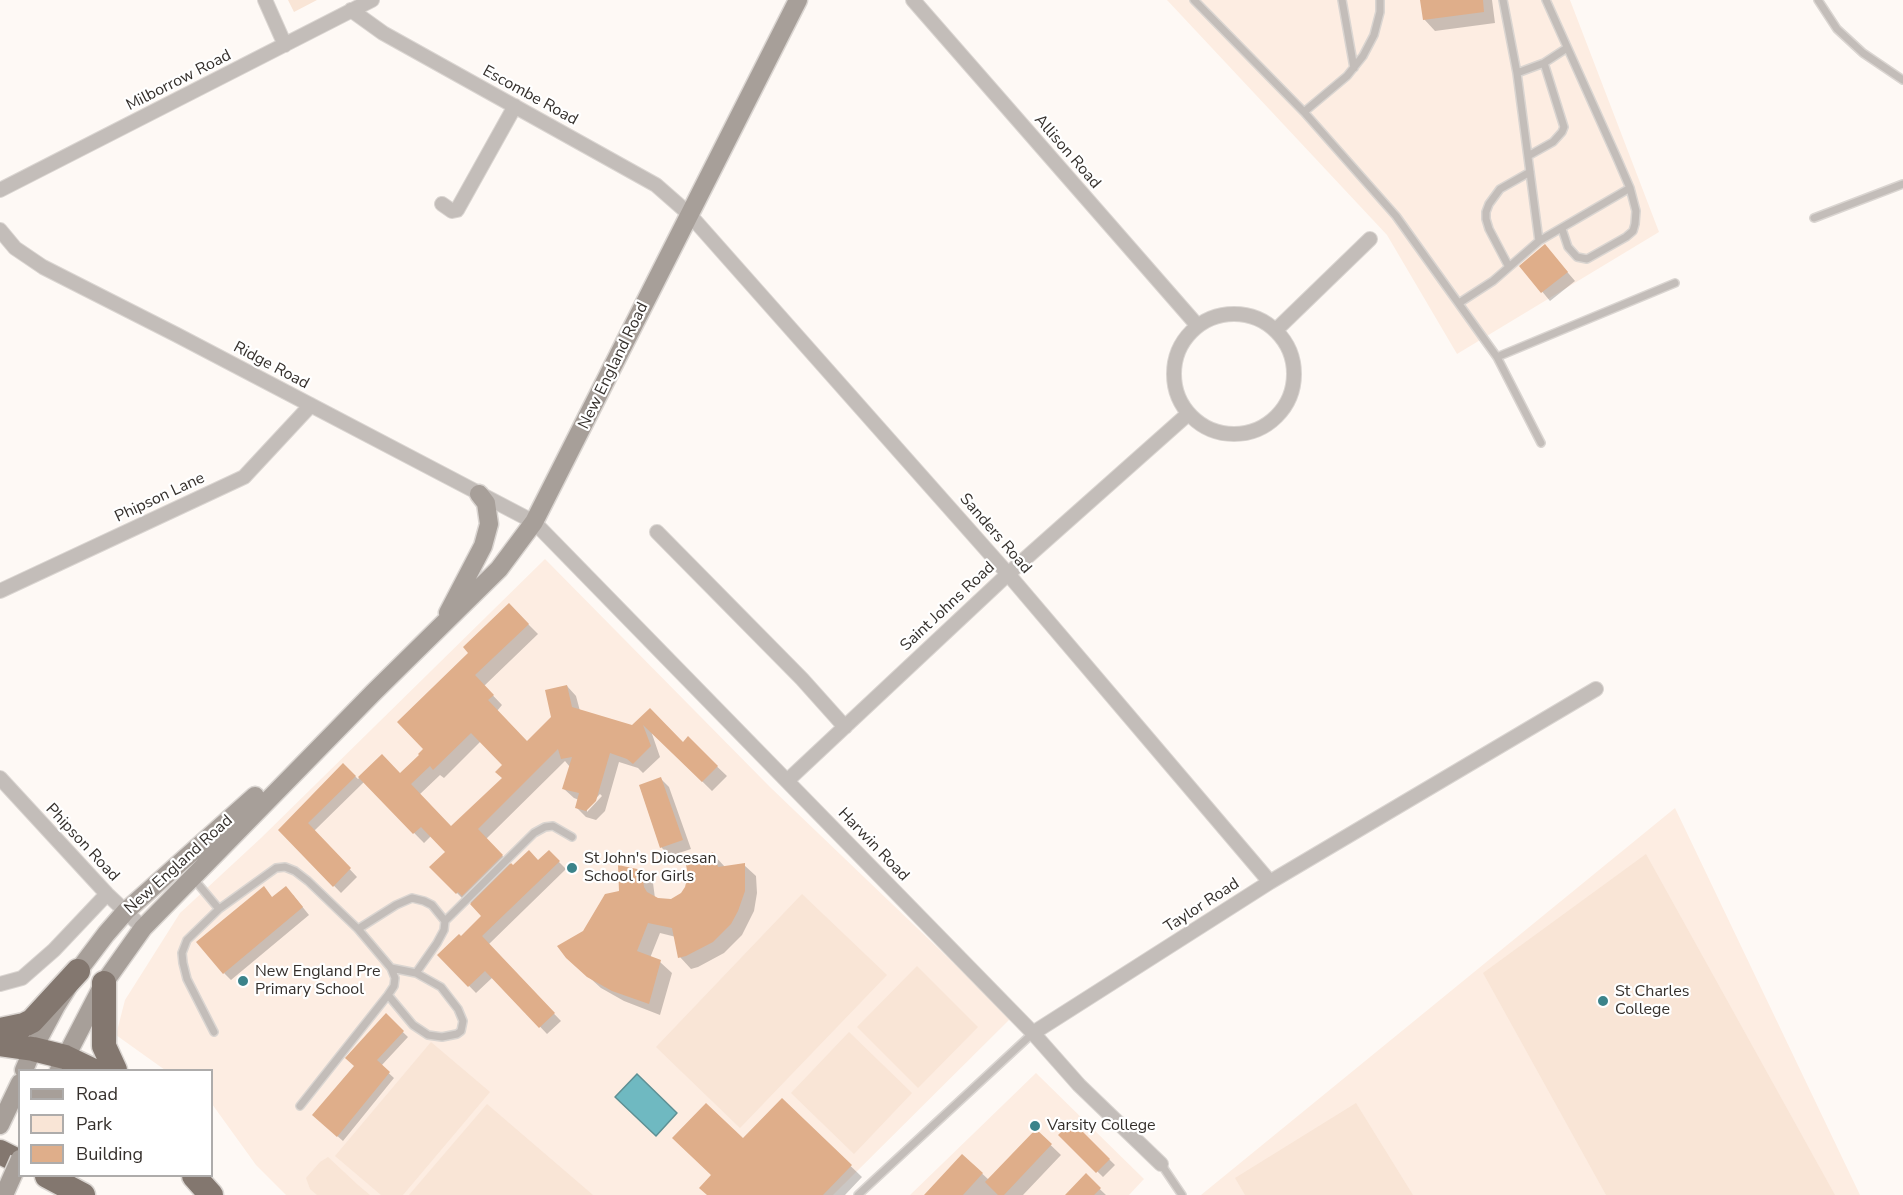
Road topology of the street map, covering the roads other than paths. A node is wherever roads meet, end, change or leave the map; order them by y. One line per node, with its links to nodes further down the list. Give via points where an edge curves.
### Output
1 (265, 0): 12 (street)
2 (372, 0): 11 (street, Milborrow Road)
3 (798, 0): 26 (street, New England Road)
4 (913, 0): 35 (street, Allison Road)
5 (1194, 0): 19 (lane)
6 (1342, 0): 15 (lane)
7 (1380, 0): 15 (lane, via 1374,35)
8 (1503, 0): 16 (lane)
9 (1546, 0): 13 (lane)
10 (1818, 0): 17 (lane, via 1836,29)
11 (351, 10): 12 (street, Milborrow Road); 18 (street, Escombe Road, via 383,33)
12 (285, 45): 24 (street, Milborrow Road)
13 (1567, 48): 14 (lane); 23 (lane)
14 (1544, 63): 16 (lane); 20 (lane, via 1564,127 1552,142)
15 (1354, 68): 19 (lane)
16 (1517, 74): 20 (lane)
17 (1903, 80)
18 (515, 106): 25 (street, via 457,210); 26 (street, Escombe Road, via 656,185)
19 (1304, 112): 34 (lane, via 1396,216)
20 (1528, 156): 21 (lane)
21 (1530, 172): 31 (lane); 32 (lane, via 1500,189 1486,212 1489,229)
22 (1903, 184): 27 (lane)
23 (1630, 188): 28 (lane); 28 (lane, via 1635,224 1626,237 1587,260 1568,248)
24 (0, 190)
25 (442, 204)
26 (689, 214): 42 (street, New England Road); 44 (street, Sanders Road)
27 (1814, 218)
28 (1562, 229): 31 (lane)
29 (0, 230): 38 (street, Ridge Road, via 15,248 43,267)
30 (1370, 239): 36 (street)
31 (1539, 241): 32 (lane)
32 (1509, 267): 34 (lane)
33 (1675, 284): 37 (lane)
34 (1459, 303): 37 (lane)
35 (1197, 325): 36 (street, via 1224,314 1252,315); 39 (street, via 1181,344 1173,367 1176,392)
36 (1276, 330): 39 (street, via 1288,346 1294,365 1287,402 1275,418 1259,429 1240,434 1221,433)
37 (1497, 357): 40 (lane)
38 (311, 405): 41 (street, Ridge Road); 45 (street, Phipson Lane, via 244,477)
39 (1188, 414): 44 (street, Saint Johns Road)
40 (1540, 443)
41 (479, 494): 42 (street, Ridge Road); 46 (street, via 486,503 489,524 483,546)
42 (534, 522): 46 (street, New England Road, via 499,569); 51 (street, Harwin Road)
43 (657, 532): 49 (street)
44 (1008, 574): 49 (street, Saint Johns Road); 56 (street, Sanders Road)
45 (0, 591)
46 (439, 630): 48 (street, New England Road)
47 (1596, 689): 56 (street, Taylor Road)
48 (374, 692): 52 (street, New England Road); 53 (street, New England Road)
49 (845, 727): 51 (street, Saint Johns Road)
50 (0, 778): 57 (street, Phipson Road)
51 (788, 780): 71 (street, Harwin Road)
52 (244, 823): 53 (street, via 236,818); 55 (street, New England Road)
53 (220, 828): 59 (street, New England Road)
54 (572, 837): 60 (lane, via 553,825 534,833)
55 (192, 876): 58 (lane); 61 (street, New England Road)
56 (1270, 882): 71 (street, Taylor Road)
57 (107, 894): 59 (street, Phipson Road); 67 (street, via 22,978)
58 (219, 909): 62 (lane, via 281,866 308,881); 70 (lane, via 187,940 182,953 187,980)
59 (126, 911): 61 (street, Phipson Road); 64 (street, New England Road)
60 (445, 921): 62 (lane, via 432,905 412,898); 65 (lane, via 437,943)
61 (143, 928): 66 (street, New England Road)
62 (358, 929): 63 (lane)
63 (391, 968): 65 (lane); 68 (lane, via 395,978)
64 (78, 971): 69 (highway, via 32,1021); 73 (street, New England Road)
65 (416, 973): 68 (lane, via 441,987 458,1009 462,1026 457,1034 436,1038 421,1031)
66 (104, 983): 74 (street, New England Road); 76 (highway, via 104,1046)
67 (0, 984)
68 (388, 995): 78 (lane)
69 (0, 1030)
70 (214, 1032)
71 (1033, 1033): 83 (street, Harwin Road, via 1079,1085); 89 (lane, Taylor Road)
72 (0, 1044): 73 (highway)
73 (29, 1060): 74 (highway)
74 (62, 1064): 75 (highway)
75 (83, 1069)
76 (114, 1069)
77 (18, 1088): 79 (street)
78 (300, 1106)
79 (0, 1125)
80 (0, 1152): 81 (highway)
81 (18, 1159)
82 (18, 1164): 86 (street, bridge)
83 (1161, 1164): 90 (lane, Harwin Road)
84 (49, 1177): 87 (highway)
85 (195, 1177): 88 (highway)
86 (4, 1195)
87 (83, 1195)
88 (211, 1195)
89 (858, 1195)
90 (1182, 1195)

